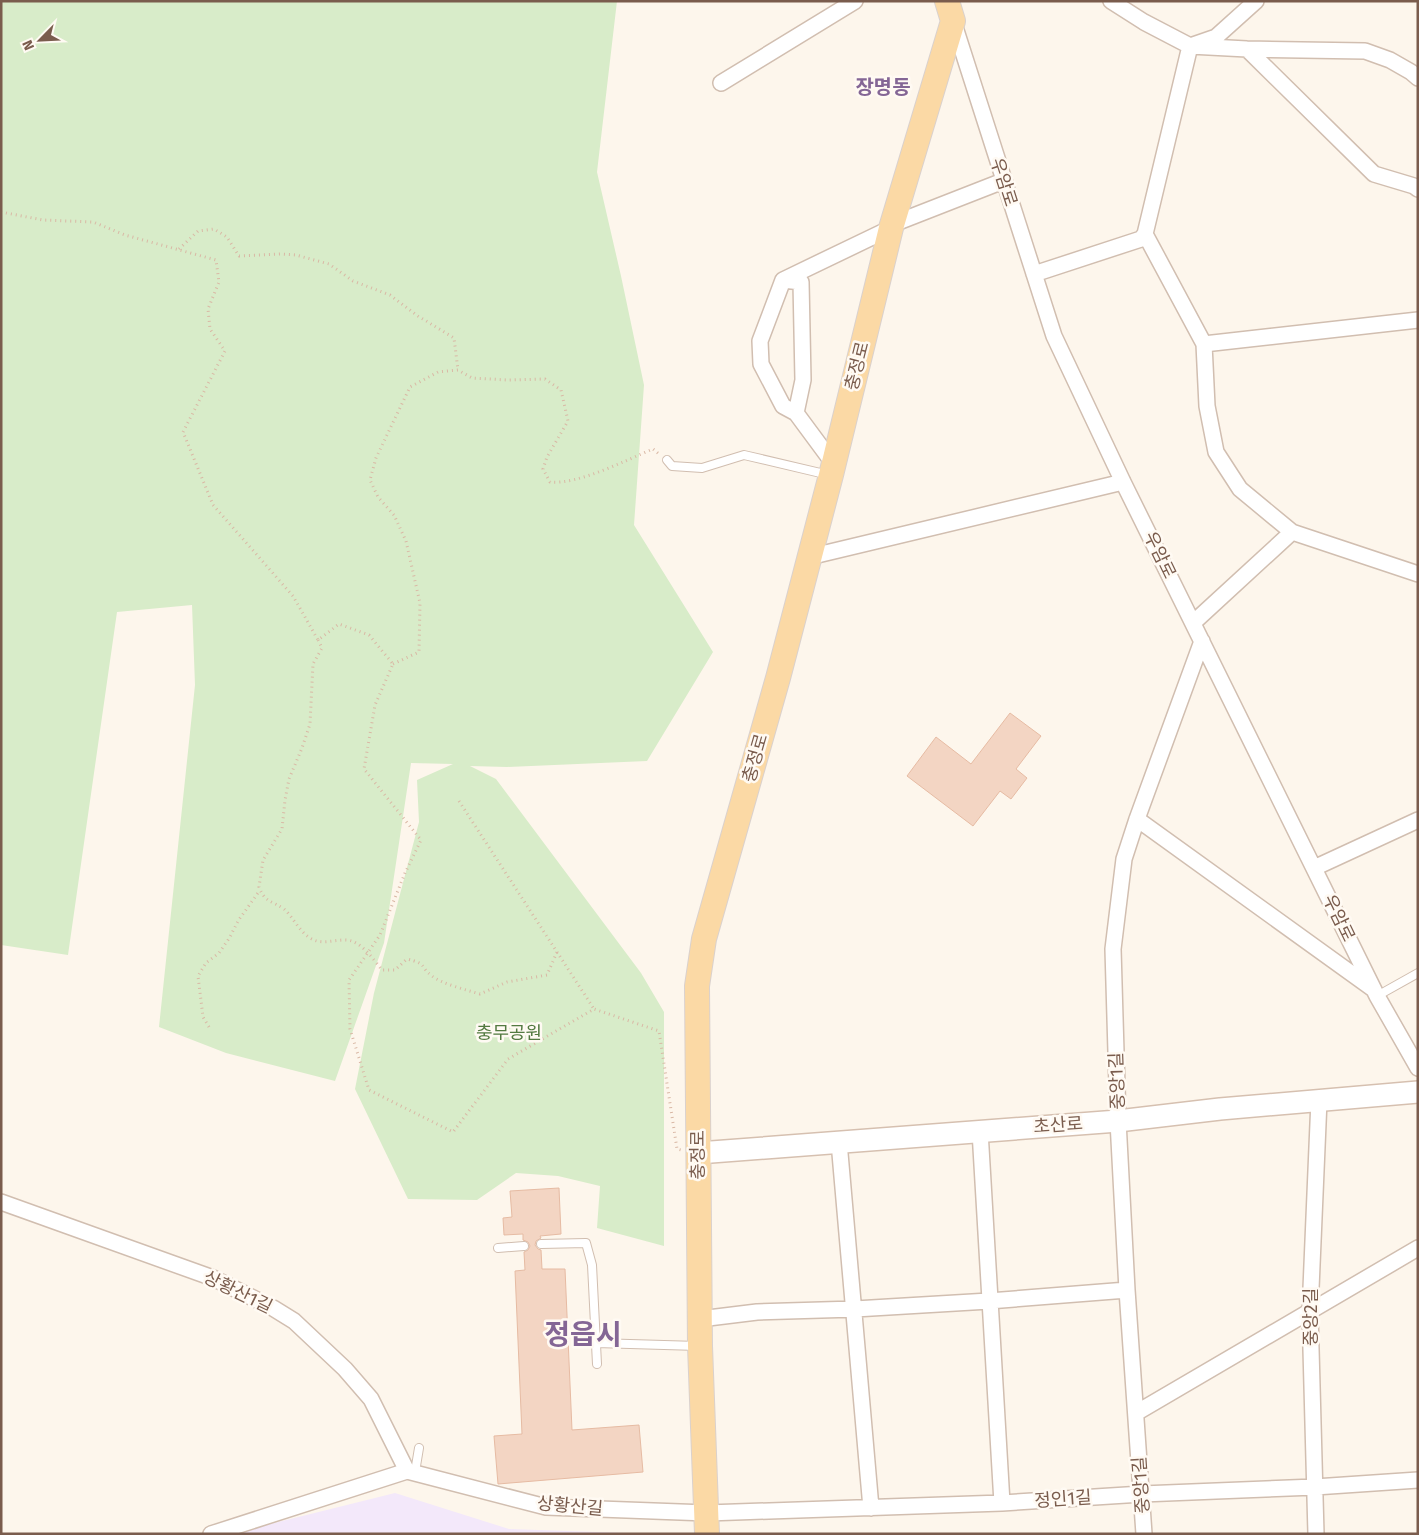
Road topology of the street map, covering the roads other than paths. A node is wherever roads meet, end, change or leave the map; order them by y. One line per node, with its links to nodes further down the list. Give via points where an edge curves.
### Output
1 (855, 1): 8 (street)
2 (1111, 1): 5 (street)
3 (1256, 1): 5 (street, via 1216,37)
4 (950, 11): 9 (street, 우암로); 11 (main road, 충정로)
5 (1190, 46): 6 (street); 12 (street)
6 (1247, 49): 7 (street, via 1365,51 1390,60); 10 (street, via 1374,174)
7 (1418, 78)
8 (721, 83)
9 (1003, 181): 11 (street); 13 (street, 우암로)
10 (1418, 189)
11 (892, 226): 14 (street); 19 (main road, 충정로)
12 (1145, 234): 13 (street, via 1141,239); 16 (street)
13 (1034, 274): 20 (street, 우암로, via 1054,336)
14 (783, 280): 17 (street, via 801,282 803,380); 17 (street, via 760,341 761,364 783,406)
15 (1418, 320): 16 (street)
16 (1204, 344): 21 (street, via 1207,406 1216,452 1240,489)
17 (796, 413): 19 (street)
18 (667, 460): 19 (lane, via 672,466 702,468 744,455)
19 (832, 469): 22 (main road, 충정로)
20 (1123, 482): 22 (street); 24 (street, 우암로)
21 (1292, 532): 23 (street); 24 (street)
22 (810, 557): 37 (main road, 충정로, via 704,939 697,986)
23 (1418, 574)
24 (1193, 623): 25 (street, 우암로)
25 (1202, 641): 26 (street, 중앙1길); 28 (street, 우암로)
26 (1137, 819): 30 (street); 34 (street, 중앙1길, via 1124,858 1112,949)
27 (1418, 820): 28 (street)
28 (1314, 868): 30 (street, 우암로)
29 (1418, 973): 30 (lane)
30 (1376, 993): 31 (street, 우암로)
31 (1418, 1068)
32 (1418, 1092): 33 (street, 초산로)
33 (1319, 1100): 34 (street, 초산로); 46 (street, 중앙2길)
34 (1118, 1121): 35 (street, 초산로); 43 (street, 중앙1길)
35 (980, 1131): 36 (street, 초산로); 44 (street)
36 (840, 1142): 37 (street, 초산로); 45 (street)
37 (698, 1153): 47 (main road, 충정로)
38 (1, 1202): 53 (street, 상황산1길, via 213,1278 294,1321 345,1369 371,1399)
39 (541, 1244): 48 (lane, via 586,1242 592,1265)
40 (524, 1246): 41 (lane)
41 (498, 1248)
42 (1418, 1248): 46 (street)
43 (1126, 1290): 44 (street); 51 (street, 중앙1길)
44 (989, 1301): 45 (street); 57 (street)
45 (855, 1309): 47 (street, via 757,1312); 58 (street)
46 (1310, 1312): 51 (street); 55 (street, 중앙2길)
47 (700, 1320): 49 (main road, 충정로)
48 (596, 1343): 49 (lane); 50 (lane)
49 (700, 1346): 59 (main road, 충정로)
50 (597, 1364)
51 (1136, 1413): 56 (street, 중앙1길)
52 (419, 1448): 53 (lane)
53 (411, 1472): 59 (street, 상황산길, via 546,1508); 60 (street)
54 (1418, 1480): 55 (street, 정인1길)
55 (1315, 1487): 56 (street, 정인1길); 62 (street, 중앙2길)
56 (1142, 1494): 57 (street, 정인1길); 61 (street, 중앙1길)
57 (1002, 1503): 58 (street, 정인1길)
58 (871, 1508): 59 (street, 정인1길)
59 (707, 1524)
60 (211, 1534)
61 (1144, 1534)
62 (1316, 1534)

